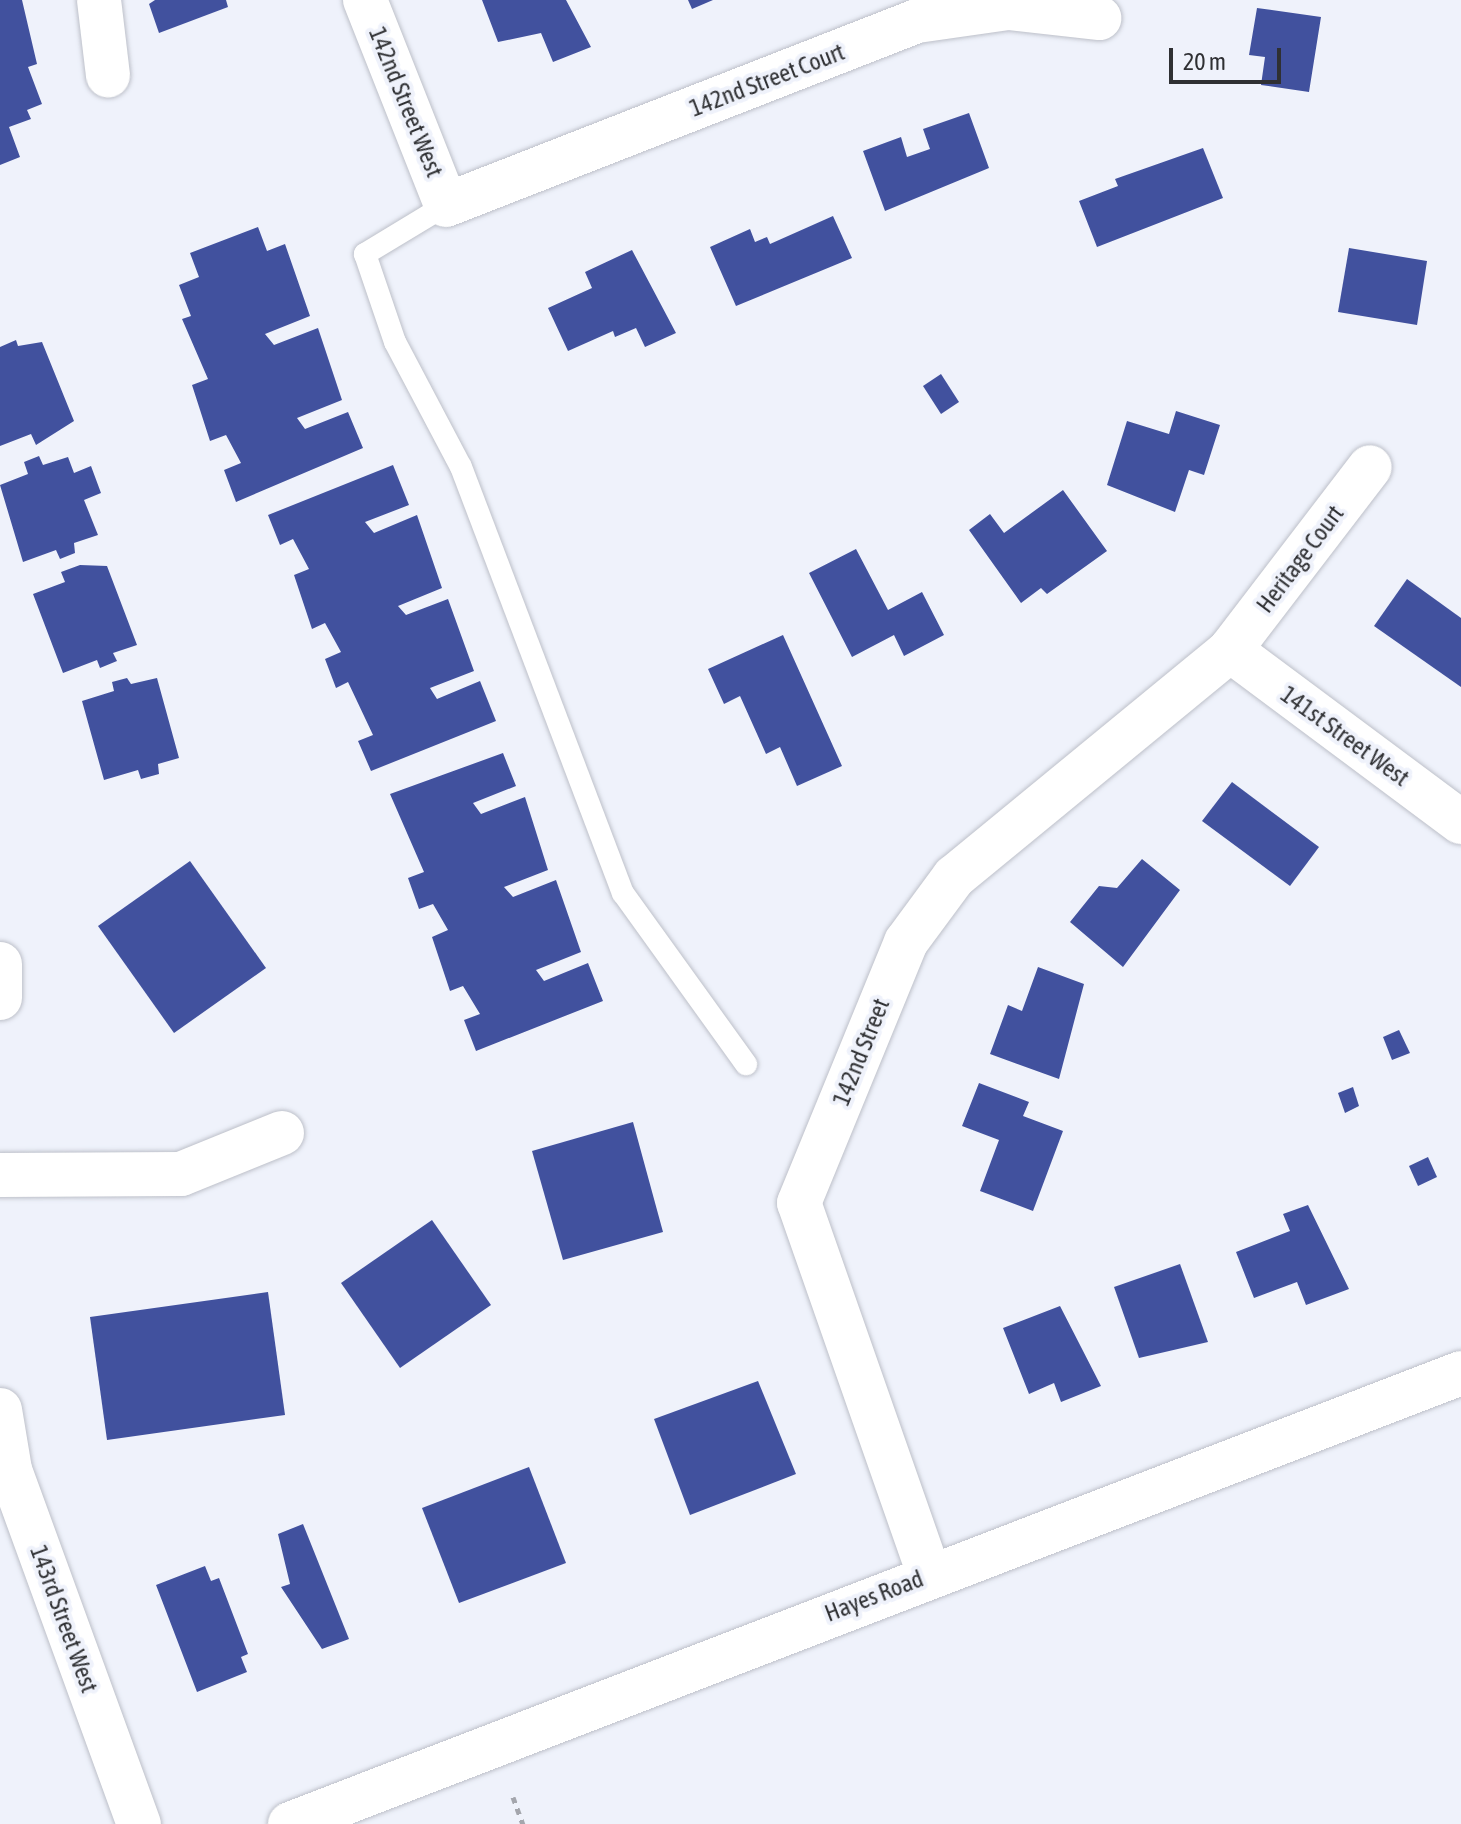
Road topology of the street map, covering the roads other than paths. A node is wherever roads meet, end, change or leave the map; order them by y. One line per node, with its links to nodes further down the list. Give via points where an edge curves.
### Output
1 (99, 0): 4 (street)
2 (365, 0): 5 (street, 142nd Street West)
3 (1099, 18): 5 (street, 142nd Street Court, via 1008,8 917,21)
4 (108, 75)
5 (446, 205): 11 (lane, via 365,254 395,342 461,467 623,893)
6 (1370, 467): 7 (street, Heritage Court)
7 (1230, 650): 8 (street, 141st Street West); 16 (street, 142nd Street, via 954,877 906,942 799,1203)
8 (1461, 822)
9 (0, 964): 10 (street)
10 (0, 998)
11 (746, 1064)
12 (282, 1133): 13 (street, via 181,1174)
13 (0, 1175)
14 (1461, 1373): 16 (street, Hayes Road)
15 (0, 1410): 17 (street, 143rd Street West, via 10,1470)
16 (929, 1574): 18 (street, Hayes Road)
17 (139, 1824)
18 (290, 1824)

